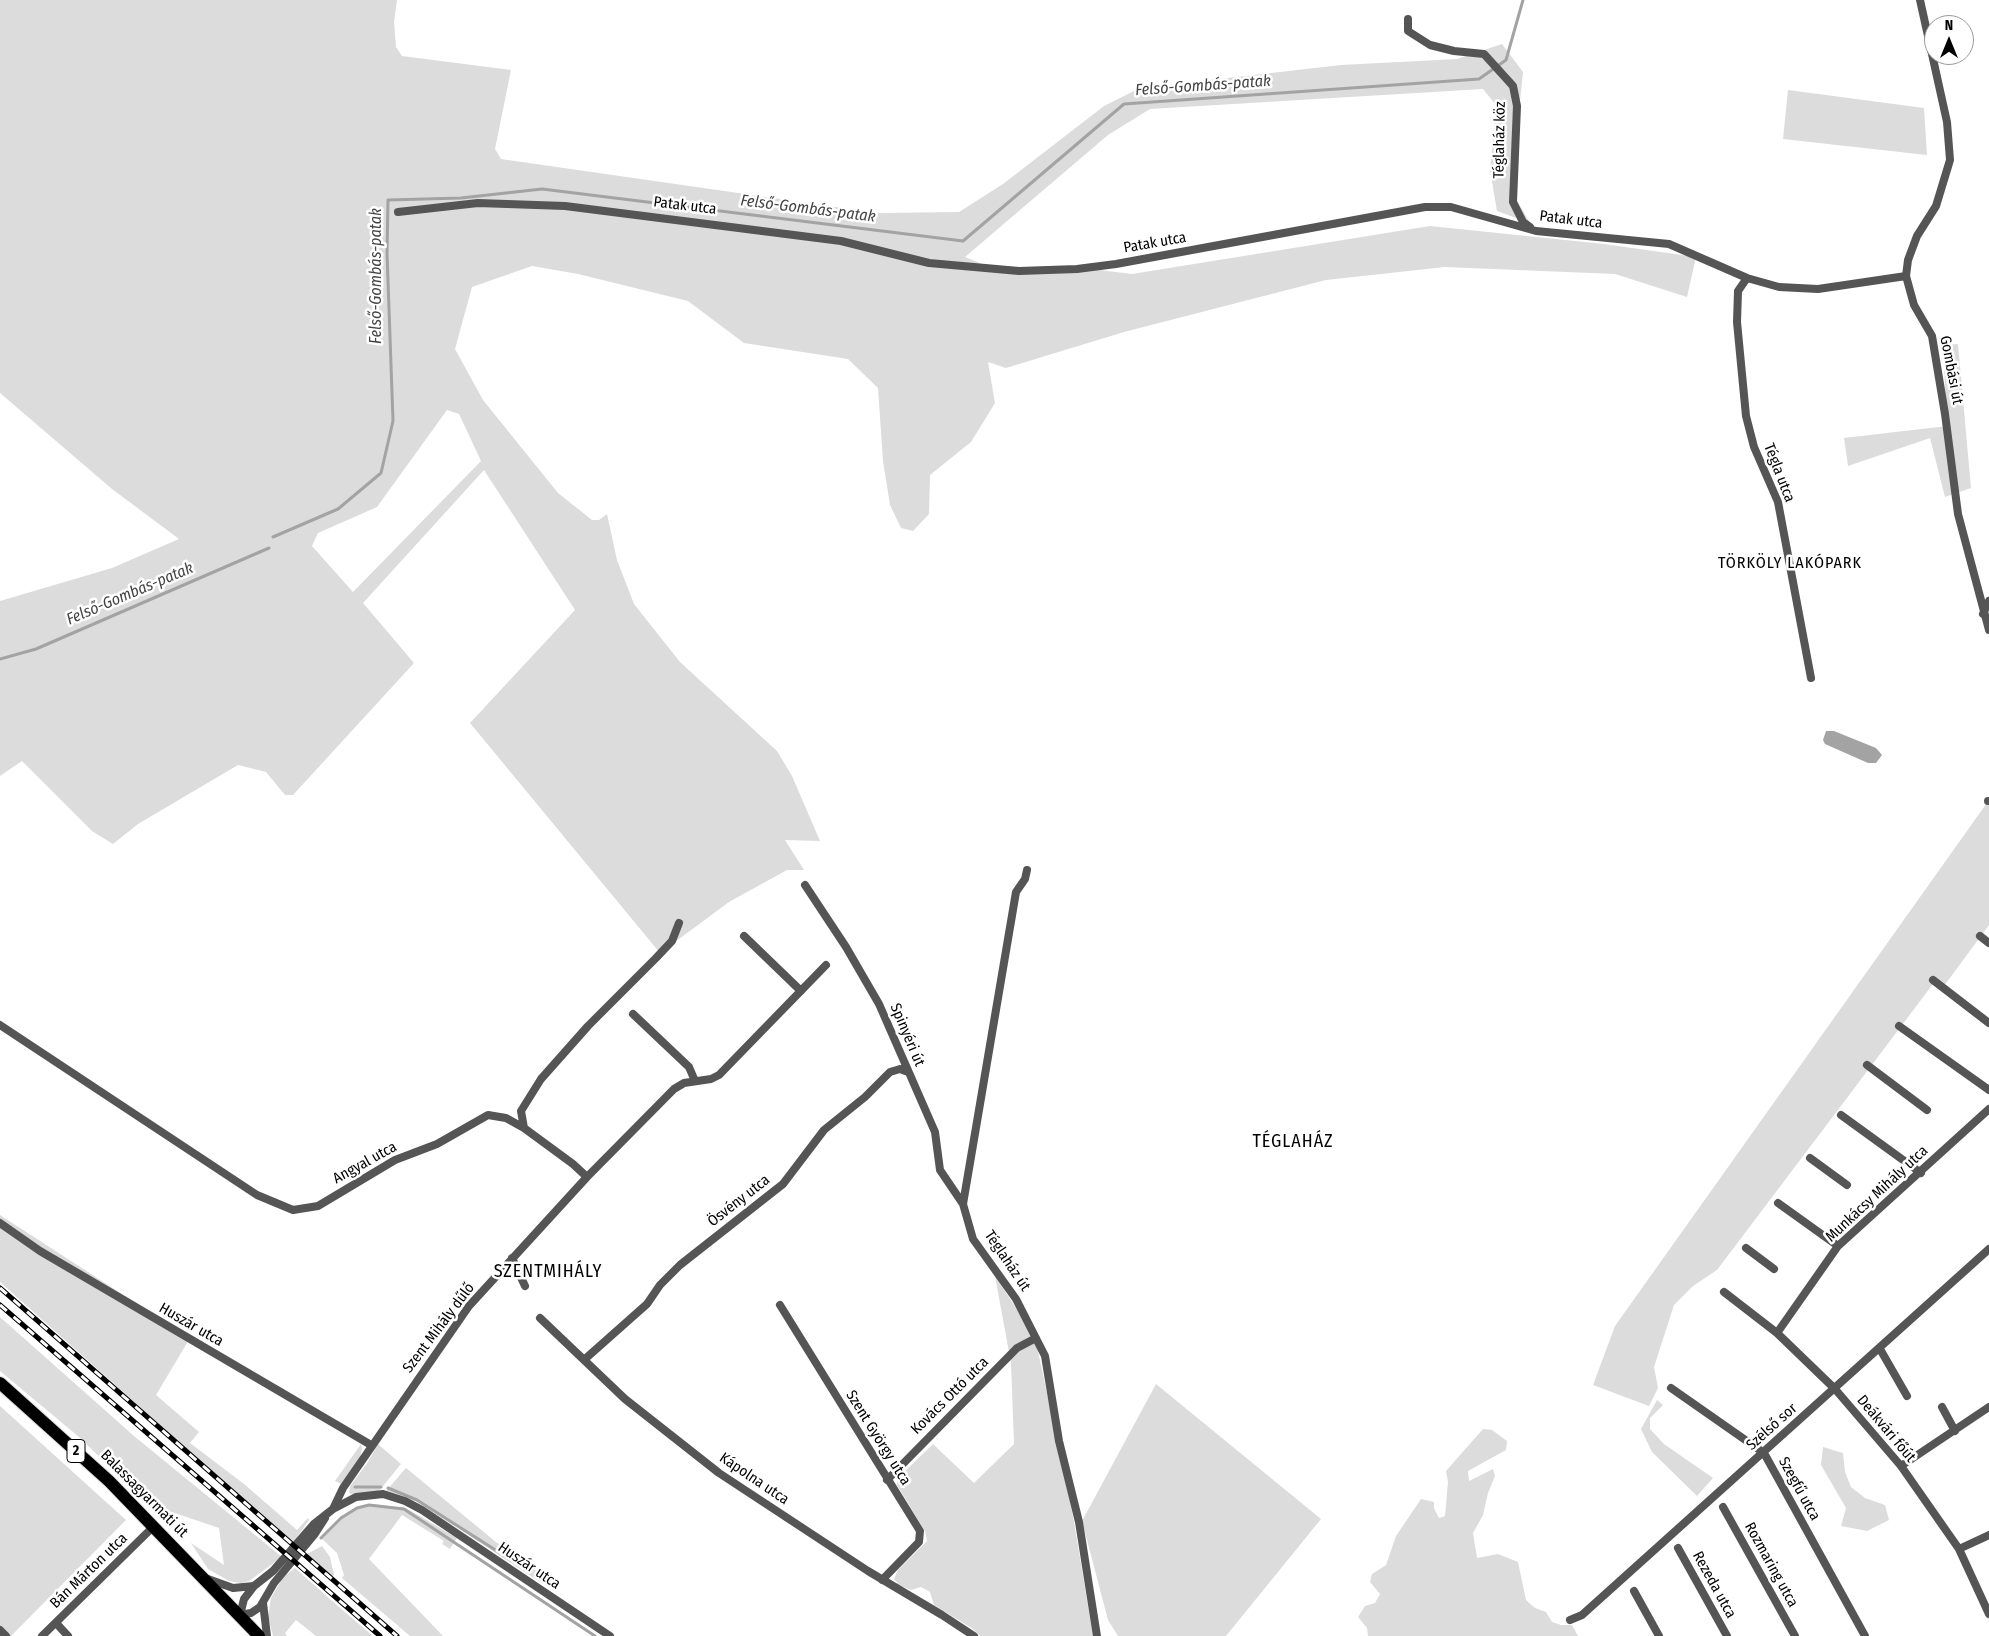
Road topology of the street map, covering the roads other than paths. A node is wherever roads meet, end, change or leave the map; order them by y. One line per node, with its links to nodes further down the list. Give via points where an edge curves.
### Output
1 (1920, 0): 5 (street, Gombási út, via 1947,122 1950,160 1936,206 1917,236)
2 (1408, 19): 4 (street, Téglaház köz, via 1408,31 1430,45 1484,54 1513,86 1517,106 1513,202 1523,222)
3 (398, 212): 4 (street, Patak utca, via 478,203 565,206 841,241 929,264 1019,271 1116,264 1425,207 1451,207)
4 (1536, 231): 6 (street, Patak utca, via 1669,244)
5 (1906, 276): 6 (street, Patak utca, via 1802,289 1779,287); 8 (street, Gombási út, via 1914,305 1932,336 1958,514)
6 (1747, 278): 10 (street, Tégla utca, via 1738,291 1737,322 1746,416 1754,447 1778,502)
7 (1989, 601): 8 (street)
8 (1983, 614): 9 (street, Gombási út)
9 (1989, 630)
10 (1811, 678)
11 (1027, 870): 37 (street, Téglaház út, via 1016,892)
12 (805, 886): 25 (street, Spinyéri út, via 879,1004)
13 (679, 923): 31 (street, via 667,947 588,1026 541,1079 521,1111)
14 (744, 936): 19 (street)
15 (1980, 936): 16 (street)
16 (1989, 943)
17 (826, 965): 19 (street, Szent Mihály dűlő)
18 (1933, 980): 21 (street)
19 (801, 990): 26 (street, Szent Mihály dűlő, via 720,1075)
20 (633, 1014): 26 (street, via 689,1067)
21 (1989, 1024)
22 (0, 1025): 31 (street, Angyal utca, via 223,1174 257,1195 293,1210 318,1206 395,1160 437,1144 488,1115 506,1118)
23 (1898, 1026): 27 (street)
24 (1867, 1065): 29 (street)
25 (908, 1072): 37 (street, Spinyéri út, via 935,1132 940,1170); 51 (street, Ösvény utca, via 900,1069 890,1072 824,1130 783,1184 687,1258 660,1285 647,1304)
26 (695, 1081): 34 (street, Szent Mihály dűlő, via 674,1089)
27 (1989, 1090)
28 (1989, 1109): 33 (street, Munkácsy Mihály utca)
29 (1927, 1110)
30 (1840, 1115): 33 (street)
31 (524, 1128): 34 (street)
32 (1810, 1158): 35 (street)
33 (1921, 1173): 39 (street, Munkácsy Mihály utca)
34 (587, 1176): 42 (street, Szent Mihály dűlő)
35 (1846, 1185)
36 (1778, 1203): 39 (street)
37 (963, 1204): 49 (street, Téglaház út, via 973,1239 1016,1299)
38 (0, 1222): 59 (street, Huszár utca, via 73,1271)
39 (1838, 1246): 48 (street, Munkácsy Mihály utca)
40 (1746, 1248): 43 (street)
41 (1988, 1252): 50 (street, Szélső sor)
42 (512, 1258): 44 (street); 59 (street, Szent Mihály dűlő, via 469,1306)
43 (1774, 1269)
44 (525, 1286)
45 (1724, 1292): 48 (street, Deákvári főút)
46 (780, 1305): 62 (street, Szent György utca)
47 (540, 1318): 51 (street, Kápolna utca)
48 (1777, 1333): 54 (street, Deákvári főút)
49 (1036, 1338): 62 (street, Kovács Ottó utca, via 1017,1348); 87 (street, Téglaház út, via 1045,1356 1059,1441 1079,1522)
50 (1880, 1349): 54 (street, Szélső sor); 55 (street)
51 (585, 1359): 71 (street, Kápolna utca, via 625,1399 713,1468)
52 (0, 1383): 66 (main road, Balassagyarmati út / 2)
53 (1671, 1388): 60 (street, Szegfű utca)
54 (1835, 1389): 60 (street, Szélső sor); 61 (street, Deákvári főút)
55 (1907, 1396)
56 (1942, 1407): 58 (street)
57 (1989, 1408): 58 (street)
58 (1955, 1430): 61 (street)
59 (371, 1445): 64 (street, Szent Mihály dűlő, via 342,1488)
60 (1764, 1453): 77 (street, Szélső sor, via 1582,1615); 91 (street, Szegfű utca)
61 (1901, 1466): 69 (street, Deákvári főút)
62 (887, 1480): 71 (street, Szent György utca, via 921,1535 919,1542)
63 (1723, 1507): 90 (street, Rozmaring utca)
64 (333, 1510): 65 (street, Huszár utca); 85 (street, Huszár utca, via 364,1495 383,1494 405,1501)
65 (326, 1516): 72 (street, Huszár utca, via 267,1577); 74 (street, Huszár utca, via 271,1588)
66 (154, 1526): 70 (main road, Balassagyarmati út / 2); 78 (street, Bán Márton utca)
67 (1989, 1535): 69 (street)
68 (1678, 1548): 89 (street, Rezeda utca)
69 (1959, 1550): 75 (street, Deákvári főút)
70 (203, 1577): 72 (street, via 233,1588); 76 (main road, Balassagyarmati út / 2)
71 (882, 1580): 86 (street, Kápolna utca)
72 (254, 1586): 76 (street, Huszár utca, via 244,1598)
73 (1634, 1591): 88 (street)
74 (264, 1602): 76 (street, Huszár utca, via 256,1610); 84 (street)
75 (1989, 1614)
76 (240, 1615): 83 (main road, Balassagyarmati út / 2)
77 (1570, 1620)
78 (56, 1623): 81 (street, Bán Márton utca); 82 (street)
79 (0, 1630): 80 (street)
80 (6, 1636)
81 (42, 1636)
82 (68, 1636)
83 (259, 1636)
84 (267, 1636)
85 (610, 1636)
86 (974, 1636)
87 (1097, 1636)
88 (1659, 1636)
89 (1727, 1636)
90 (1795, 1636)
91 (1865, 1636)

